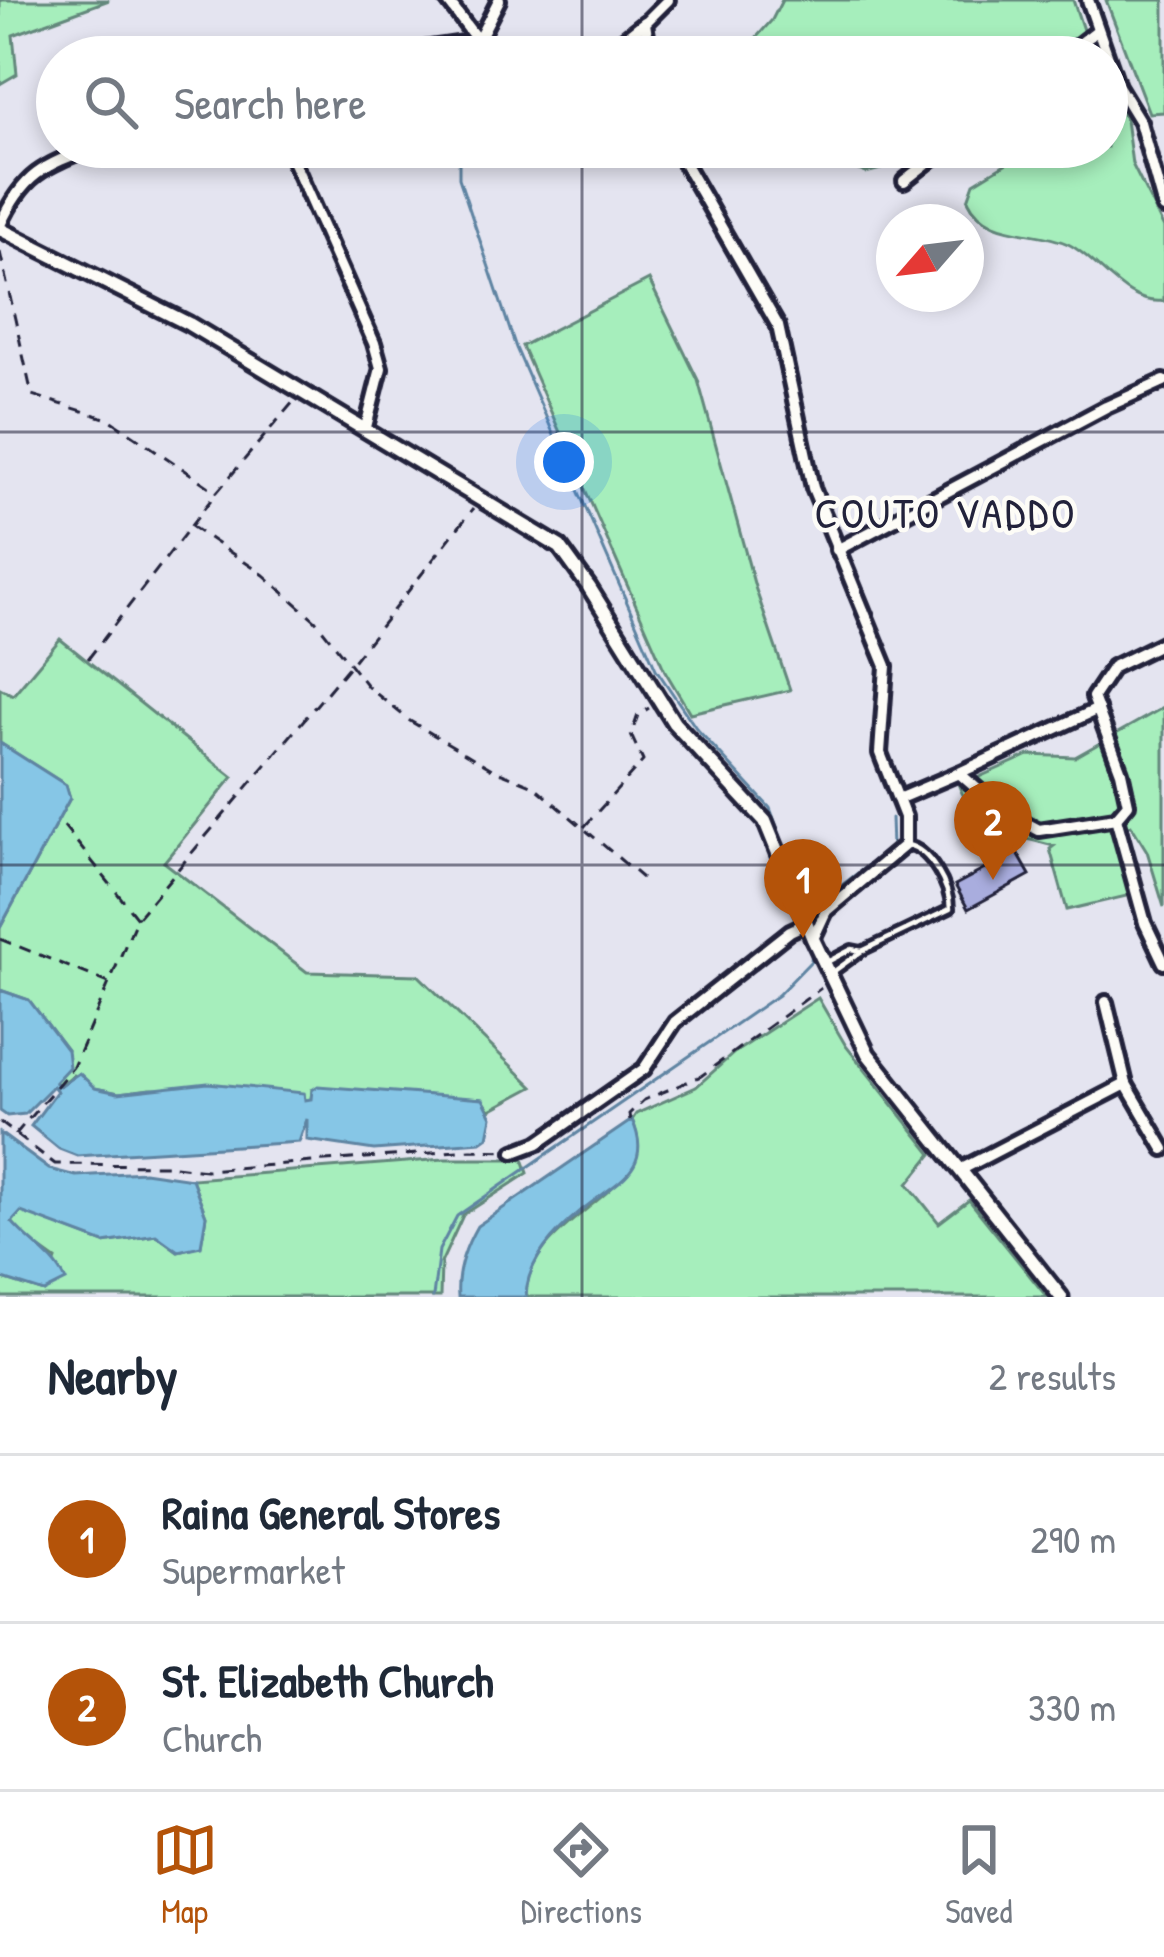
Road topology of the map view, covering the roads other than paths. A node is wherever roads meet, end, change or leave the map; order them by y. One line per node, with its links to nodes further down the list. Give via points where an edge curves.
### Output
1 (447, 0): 7 (street)
2 (499, 0): 8 (street)
3 (668, 0): 5 (street)
4 (1088, 0): 6 (street)
5 (647, 22): 9 (street); 10 (street)
6 (1098, 30): 11 (street); 12 (street)
7 (474, 36)
8 (481, 36)
9 (629, 36)
10 (648, 36)
11 (1090, 36)
12 (1100, 36)
13 (1128, 102): 19 (street)
14 (39, 168): 20 (street, via 13,195)
15 (296, 168): 22 (street, via 381,368)
16 (687, 168): 23 (street, via 778,326 813,488)
17 (920, 168): 18 (street)
18 (904, 181)
19 (1164, 208)
20 (0, 227): 22 (street)
21 (1164, 381): 23 (street)
22 (366, 427): 30 (street, via 560,547 674,723 765,821)
23 (837, 550): 27 (street, via 886,666 880,753)
24 (1164, 642): 25 (street, via 1113,667 1093,697)
25 (1098, 710): 26 (street); 28 (street, via 1128,804)
26 (958, 773): 27 (street); 28 (street, via 1000,810 1040,830)
27 (898, 799): 29 (street)
28 (1116, 818): 32 (street)
29 (905, 844): 30 (street); 31 (lane, via 928,856 950,909)
30 (810, 931): 33 (street); 37 (street, via 790,931 675,1022 644,1069)
31 (862, 951): 33 (lane); 33 (lane, via 852,949)
32 (1164, 963)
33 (828, 973): 38 (street, via 868,1054)
34 (1106, 1003): 35 (street)
35 (1126, 1084): 36 (street); 38 (street)
36 (1164, 1149)
37 (514, 1152)
38 (960, 1170): 39 (street)
39 (1061, 1297)

